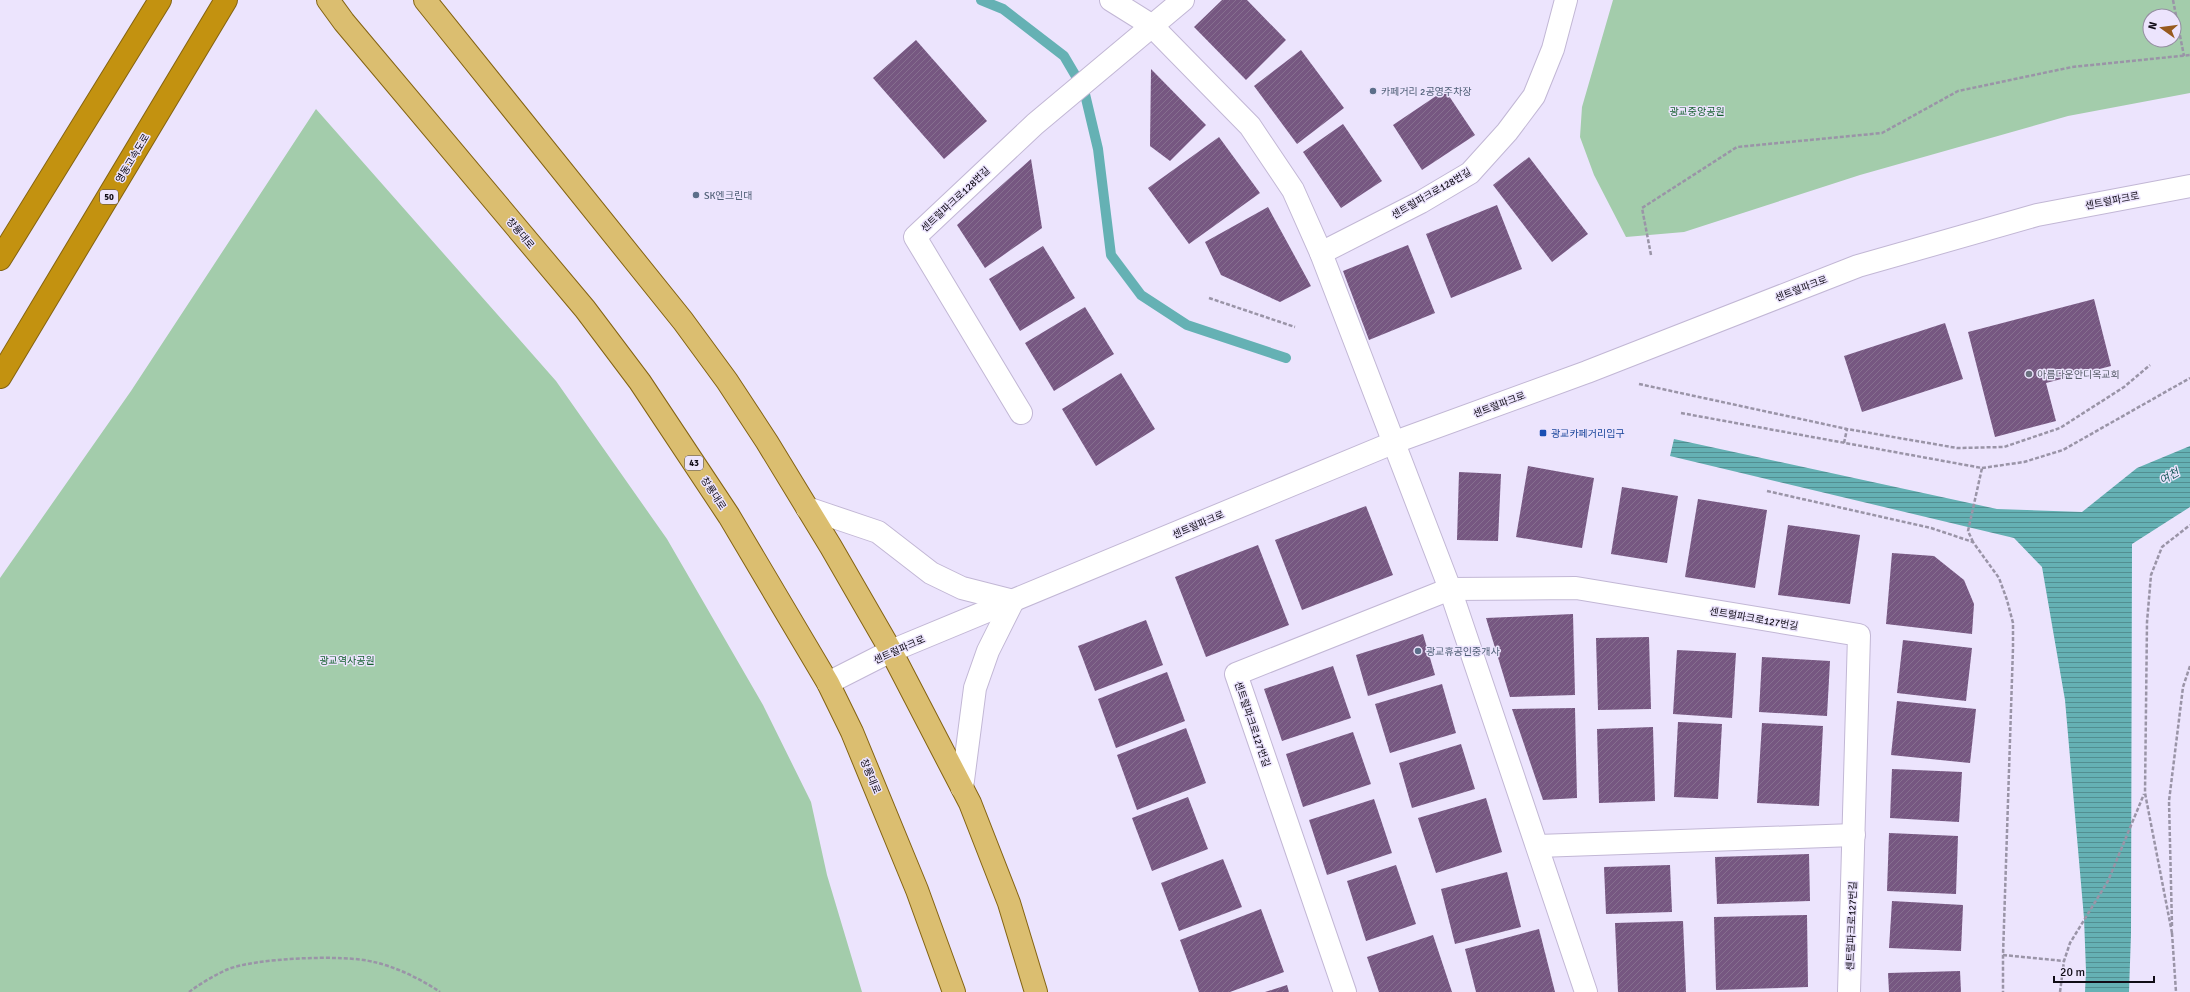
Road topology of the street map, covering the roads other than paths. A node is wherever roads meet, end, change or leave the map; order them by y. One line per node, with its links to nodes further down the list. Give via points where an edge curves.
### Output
1 (160, 0): 11 (highway)
2 (328, 0): 19 (main road, 창룡대로 / 43, via 585,310 640,382 729,516)
3 (425, 0): 15 (main road, via 687,327 727,381)
4 (1111, 0): 8 (street)
5 (1183, 0): 8 (street, 센트럴파크로128번길)
6 (1566, 0): 10 (street, 센트럴파크로128번길, via 1553,49 1534,96 1507,132 1470,173 1421,202)
7 (222, 8): 12 (highway, 영동고속도로 / 50)
8 (1151, 25): 10 (street, via 1250,126 1293,190); 13 (street, 센트럴파크로128번길, via 1035,124 914,237)
9 (2190, 186): 14 (street, 센트럴파크로, via 2037,215 1858,266 1587,372)
10 (1322, 253): 14 (street)
11 (0, 259)
12 (0, 377)
13 (1021, 413)
14 (1396, 442): 16 (street); 17 (street, 센트럴파크로)
15 (807, 508): 17 (street, via 878,532 931,574 962,588); 18 (main road)
16 (1450, 589): 21 (street, 센트럴파크로127번길, via 1576,588 1859,635); 22 (street); 25 (street, 센트럴파크로127번길, via 1236,674)
17 (1013, 601): 18 (street, 센트럴파크로); 20 (street, via 988,652 975,688)
18 (891, 651): 19 (street, 센트럴파크로); 20 (main road)
19 (828, 683): 23 (main road, 창룡대로 / 43, via 852,732 911,875)
20 (962, 788): 24 (main road, via 1009,903)
21 (1854, 835): 22 (street); 27 (street, 센트럴파크로127번길)
22 (1538, 846): 26 (street)
23 (954, 992)
24 (1036, 992)
25 (1345, 992)
26 (1586, 992)
27 (1849, 992)

